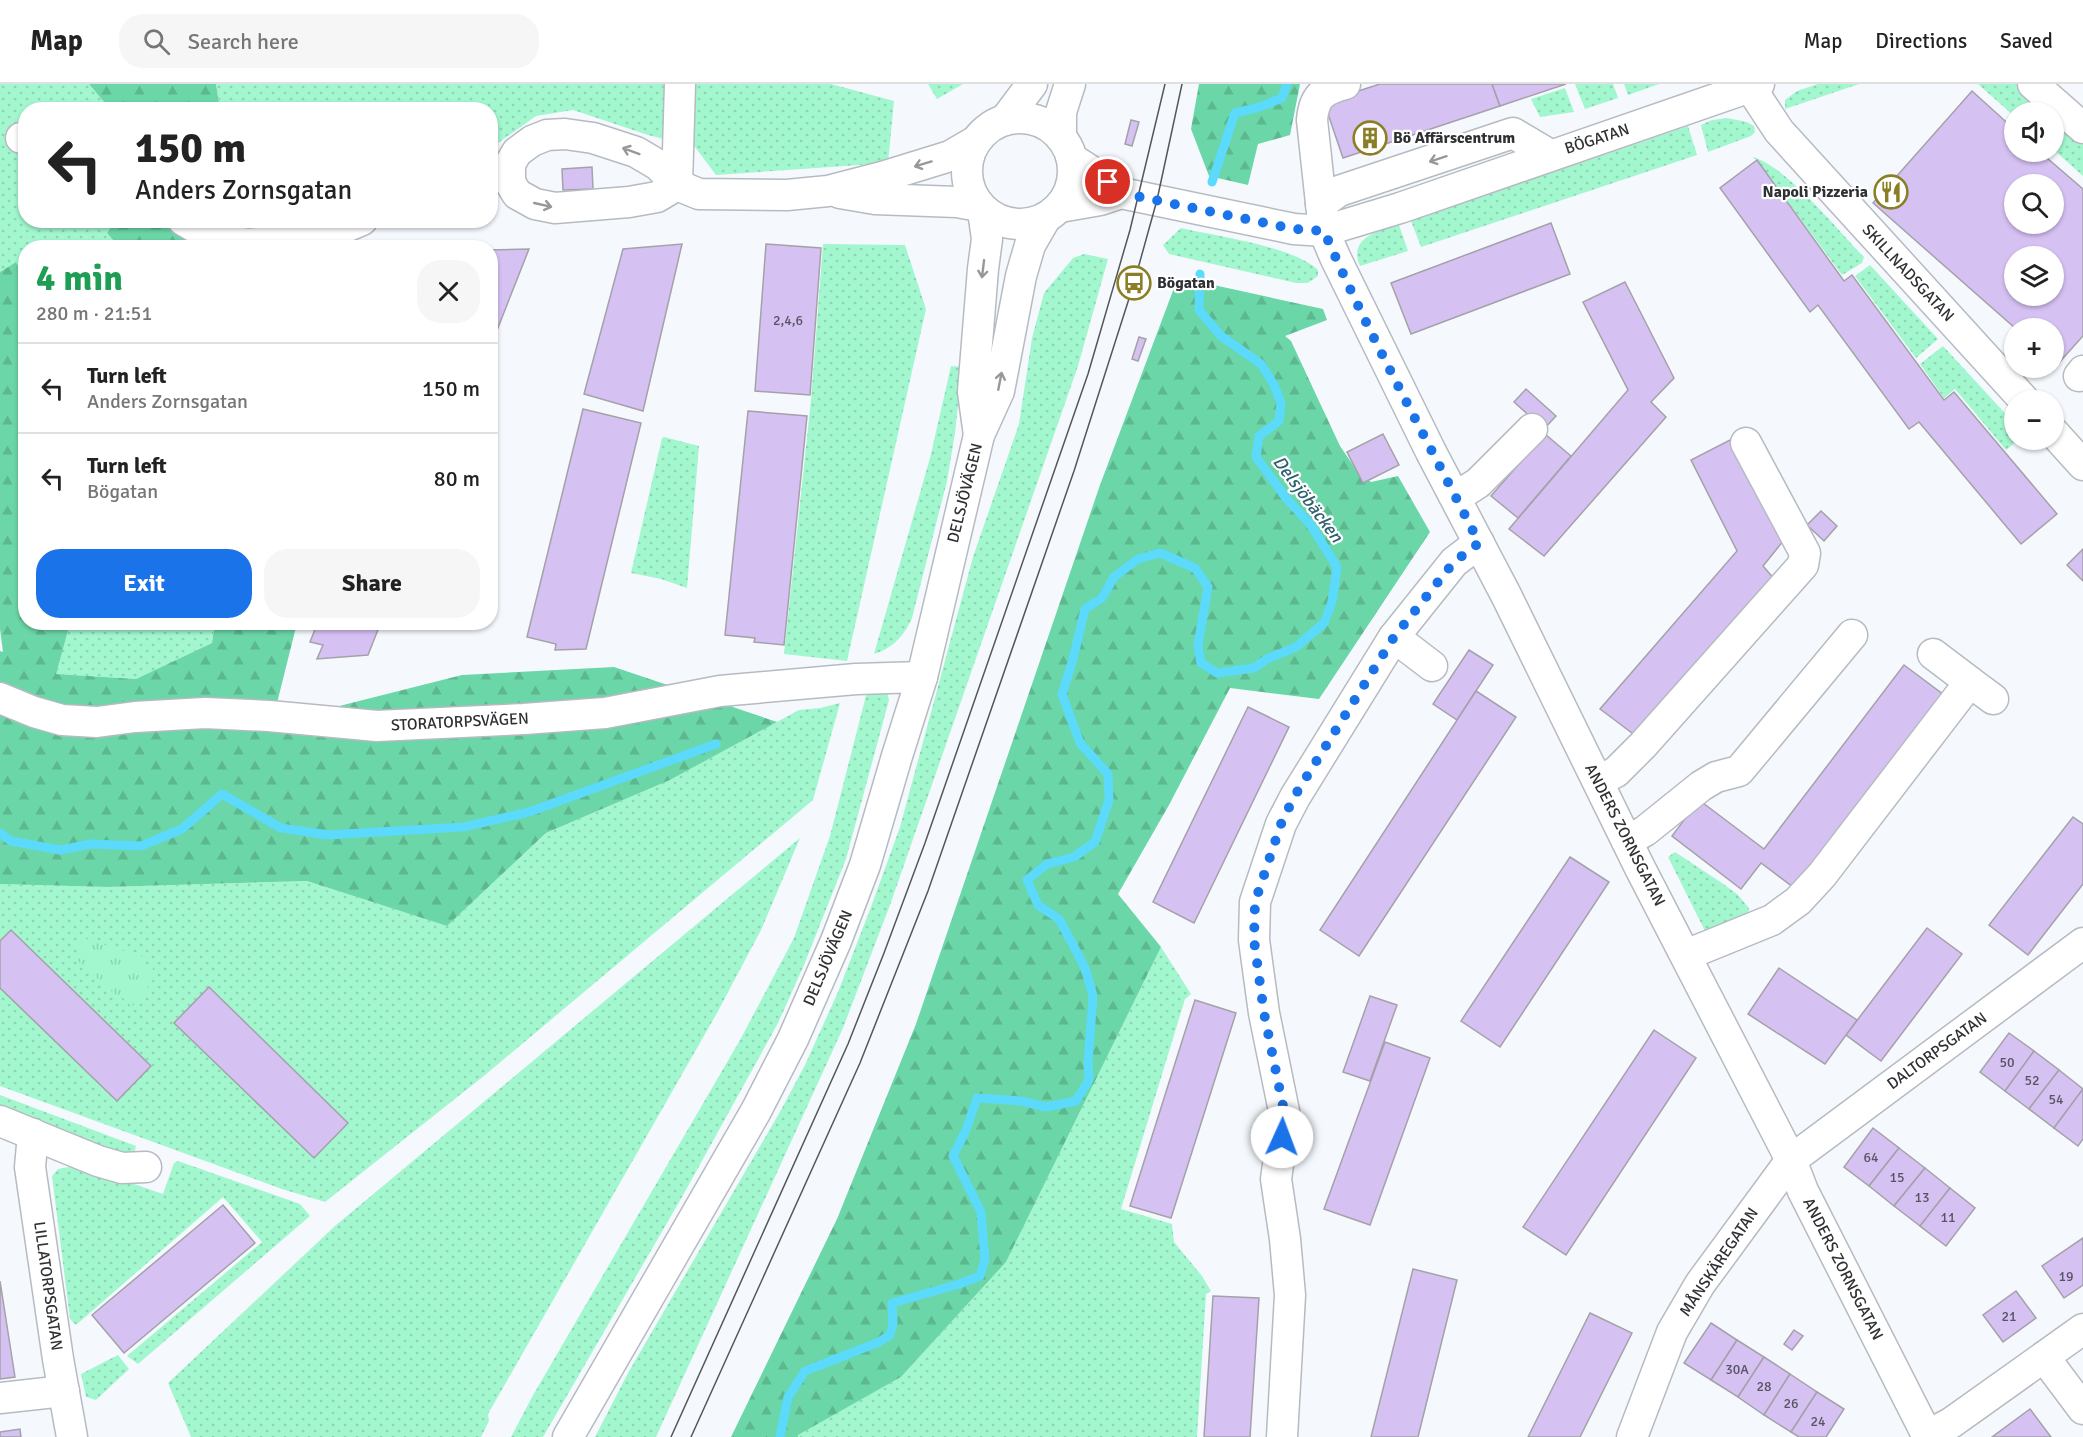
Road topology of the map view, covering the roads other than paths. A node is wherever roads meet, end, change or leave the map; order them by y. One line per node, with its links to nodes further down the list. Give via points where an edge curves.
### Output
1 (681, 84): 12 (street)
2 (1032, 84): 7 (street)
3 (1070, 84): 10 (street, via 1061,112)
4 (1346, 84): 17 (street, ANDERS ZORNSGATAN, via 1323,93 1313,109)
5 (2033, 84): 8 (street)
6 (1745, 87): 17 (street, BÖGATAN, via 1400,208); 22 (street, SKILLNADSGATAN, via 1779,131)
7 (1005, 120): 9 (street); 10 (street, via 1038,121 1048,126)
8 (2083, 128)
9 (976, 141): 13 (street, one-way to 13, via 950,156); 15 (street, via 967,176)
10 (1066, 148): 14 (street, BÖGATAN); 16 (street, via 1072,184)
11 (500, 168): 12 (street, one-way to 12, via 517,194 535,204 555,208 657,197); 12 (street, one-way to 11, via 658,165 636,152 593,138 565,134 532,141)
12 (677, 185): 13 (street, via 699,194 788,195)
13 (828, 190): 15 (street, via 875,199 957,202)
14 (1121, 193): 16 (street, BÖGATAN); 17 (street, BÖGATAN, via 1294,229)
15 (981, 208): 16 (street, via 1010,224 1027,225); 24 (street, DELSJÖVÄGEN, one-way to 24, via 987,239 974,392)
16 (1053, 213): 24 (street, DELSJÖVÄGEN, one-way to 16, via 999,391 1030,245)
17 (1323, 218): 28 (street, ANDERS ZORNSGATAN, via 1347,283)
18 (197, 228): 20 (street)
19 (343, 228): 21 (street)
20 (234, 240)
21 (289, 240)
22 (2015, 390)
23 (1532, 429): 28 (street, via 1478,483)
24 (979, 435): 34 (street, DELSJÖVÄGEN)
25 (1746, 443): 38 (street, via 1805,553 1803,565 1643,745 1616,772)
26 (2064, 444): 27 (street)
27 (2083, 465)
28 (1456, 497): 29 (street, ANDERS ZORNSGATAN)
29 (1479, 543): 31 (street, via 1454,562); 38 (street, ANDERS ZORNSGATAN)
30 (1852, 635): 39 (street, via 1739,771 1701,786)
31 (1394, 637): 33 (street); 54 (street, via 1294,797 1255,902 1254,940 1264,1013 1285,1116 1276,1179 1290,1295)
32 (1933, 654): 35 (street)
33 (1432, 666)
34 (922, 677): 36 (street, STORATORPSVÄGEN, via 720,691 604,713 377,726 205,712 98,722 62,720); 53 (street, DELSJÖVÄGEN, via 865,865 794,1039)
35 (1970, 682): 37 (street); 41 (street, via 1798,901 1772,920)
36 (0, 698)
37 (1993, 699)
38 (1598, 782): 39 (street, ANDERS ZORNSGATAN)
39 (1627, 841): 41 (street, ANDERS ZORNSGATAN)
40 (2083, 943): 44 (street, DALTORPSGATAN)
41 (1686, 955): 44 (street, ANDERS ZORNSGATAN)
42 (0, 1121): 43 (street)
43 (33, 1134): 45 (street, via 98,1161 122,1168); 48 (street, LILLATORPSGATAN, via 30,1167)
44 (1791, 1160): 51 (street, ANDERS ZORNSGATAN, via 1803,1191); 55 (street, MÅNSKÄREGATAN, via 1700,1284 1672,1332)
45 (146, 1167)
46 (2083, 1329): 47 (street)
47 (2044, 1357): 50 (street); 51 (street)
48 (64, 1391): 49 (street); 52 (street, LILLATORPSGATAN)
49 (0, 1398)
50 (2083, 1409)
51 (1928, 1436)
52 (72, 1437)
53 (568, 1437)
54 (1282, 1437)
55 (1632, 1437)

